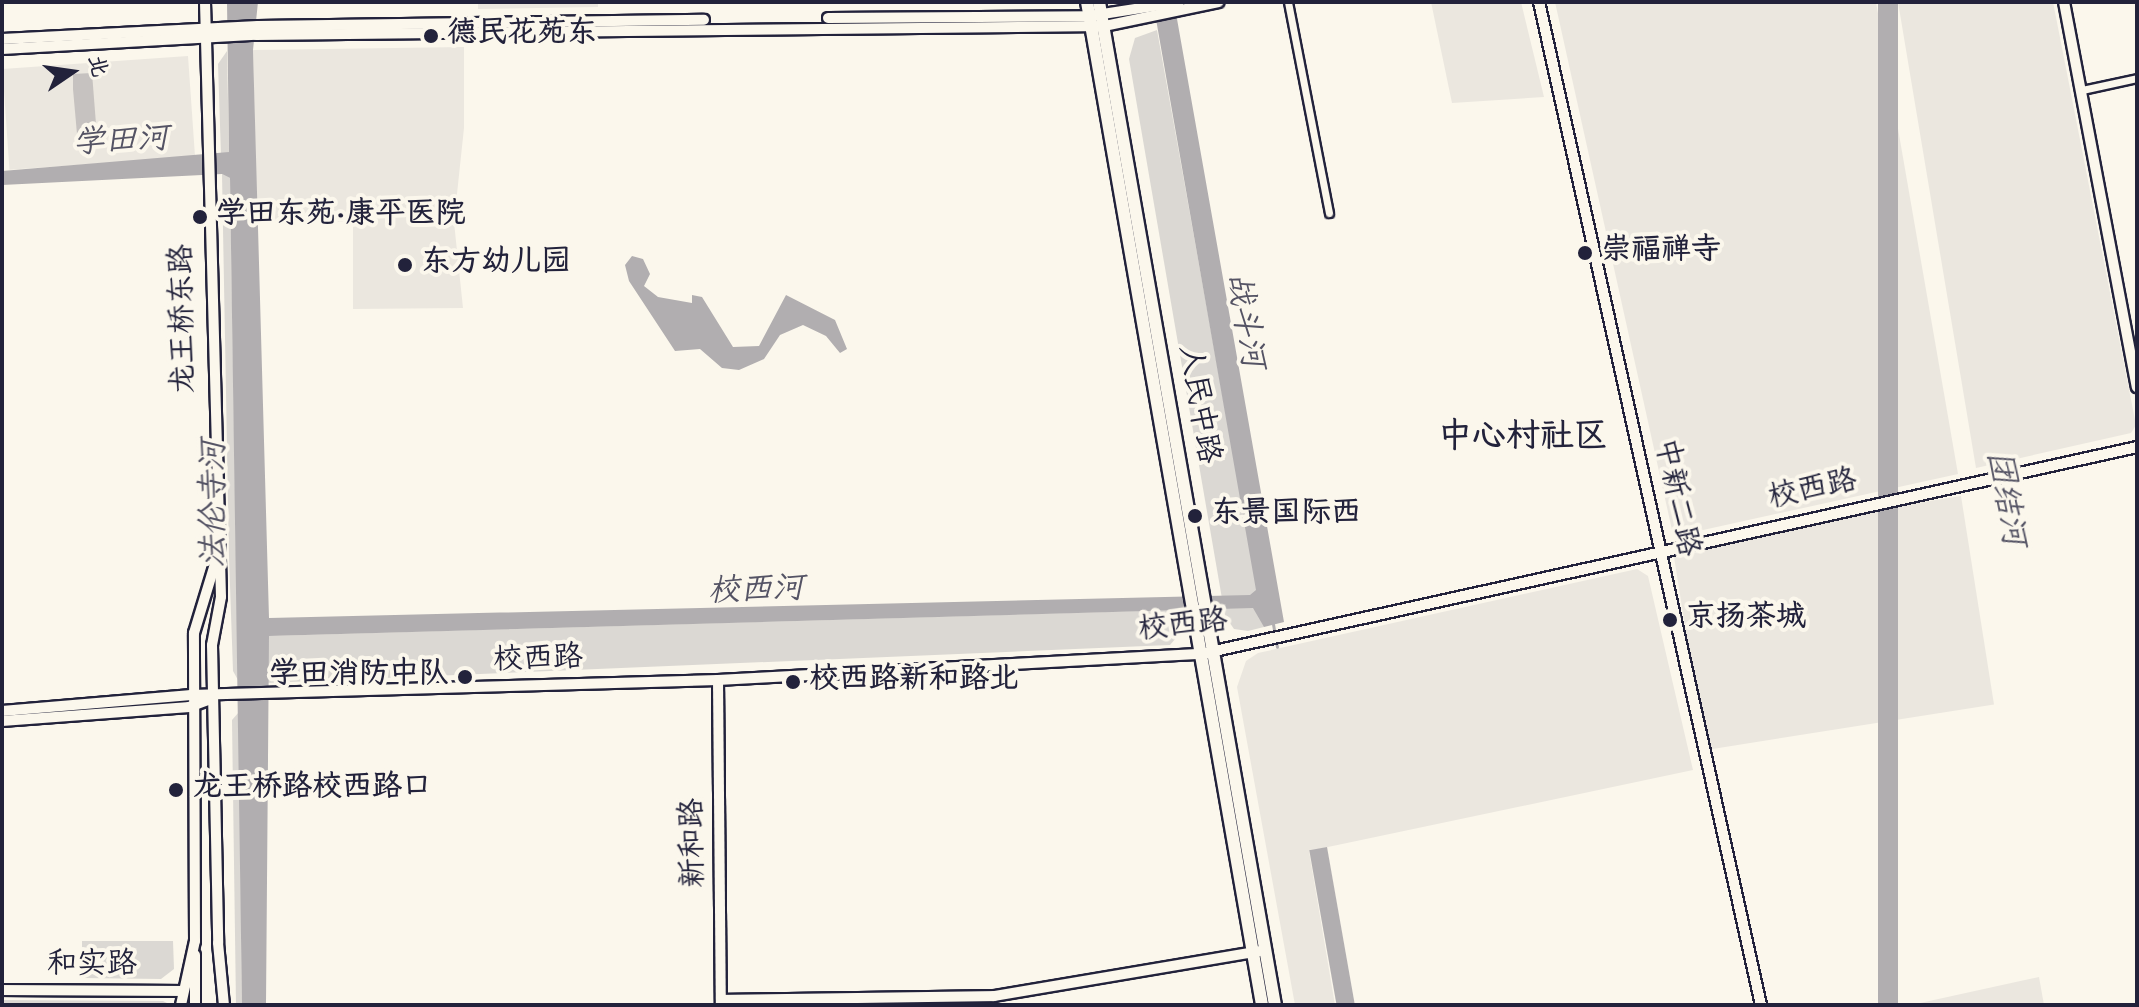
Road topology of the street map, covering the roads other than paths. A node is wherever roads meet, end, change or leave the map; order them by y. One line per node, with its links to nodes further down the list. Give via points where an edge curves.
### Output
1 (205, 2): 9 (street, 龙王桥东路)
2 (1087, 2): 8 (main road, 人民中路)
3 (1219, 2): 7 (street)
4 (1288, 2): 14 (street)
5 (1539, 2): 18 (street, 中新二路)
6 (2064, 2): 13 (street)
7 (1177, 5): 8 (street)
8 (1097, 17): 9 (street); 19 (main road, 人民中路)
9 (204, 32): 10 (street); 11 (street); 17 (street, 龙王桥东路)
10 (2, 39)
11 (2, 49)
12 (2137, 78): 13 (street)
13 (2082, 90): 15 (street)
14 (1329, 213)
15 (2137, 387)
16 (2137, 447): 18 (street, 校西路)
17 (216, 539): 21 (street, 龙王桥东路, via 214,573 194,633); 22 (street, 龙王桥东路, via 221,597 212,645)
18 (1661, 550): 19 (street, 校西路); 38 (street, 中新二路)
19 (1207, 654): 20 (street, 校西路); 28 (main road, 人民中路)
20 (718, 680): 22 (street, 校西路); 31 (street, 新和路)
21 (191, 695): 22 (street, 校西路); 23 (street, 龙王桥东路); 24 (street, 校西路)
22 (213, 698): 23 (street, 校西路); 27 (street, 龙王桥东路)
23 (189, 707): 25 (street, 校西路); 26 (street, 龙王桥东路)
24 (2, 711)
25 (2, 721)
26 (195, 941): 30 (street, 龙王桥东路); 33 (street)
27 (218, 943): 34 (street); 35 (street, 龙王桥东路)
28 (1259, 951): 31 (street, via 994,996); 36 (main road, 人民中路); 37 (main road, 人民中路)
29 (2, 990): 30 (street, 和实路)
30 (182, 991): 32 (street, 龙王桥东路)
31 (721, 1003)
32 (181, 1005)
33 (195, 1005)
34 (217, 1005)
35 (224, 1005)
36 (1262, 1005)
37 (1275, 1005)
38 (1761, 1005)

